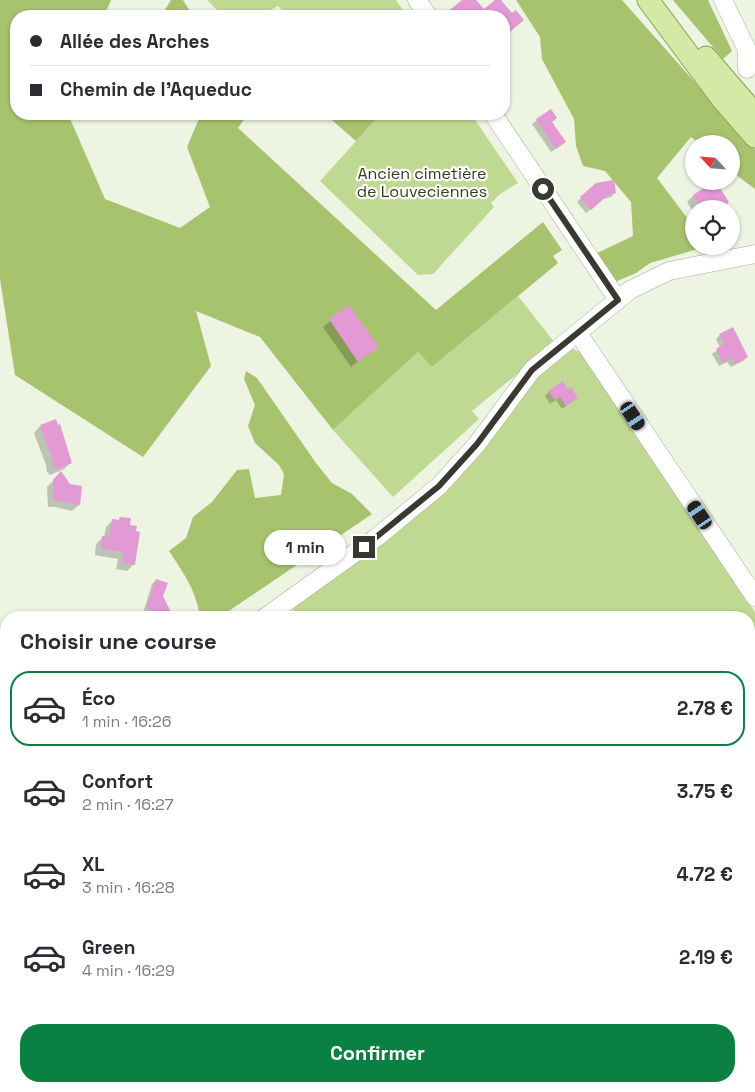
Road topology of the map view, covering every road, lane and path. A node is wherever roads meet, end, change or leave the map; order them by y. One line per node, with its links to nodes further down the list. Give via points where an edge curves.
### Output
1 (648, 0): 5 (main road)
2 (653, 0): 5 (main road)
3 (723, 0): 4 (street, via 747,50)
4 (751, 71): 5 (street, via 738,74)
5 (725, 90): 6 (main road); 8 (main road)
6 (755, 114)
7 (497, 120): 10 (street)
8 (755, 137)
9 (755, 254): 10 (street, via 669,271 630,290)
10 (618, 300): 11 (street)
11 (578, 333): 12 (street); 13 (street, via 532,370 477,444 439,486 377,537)
12 (755, 597)
13 (274, 611)

